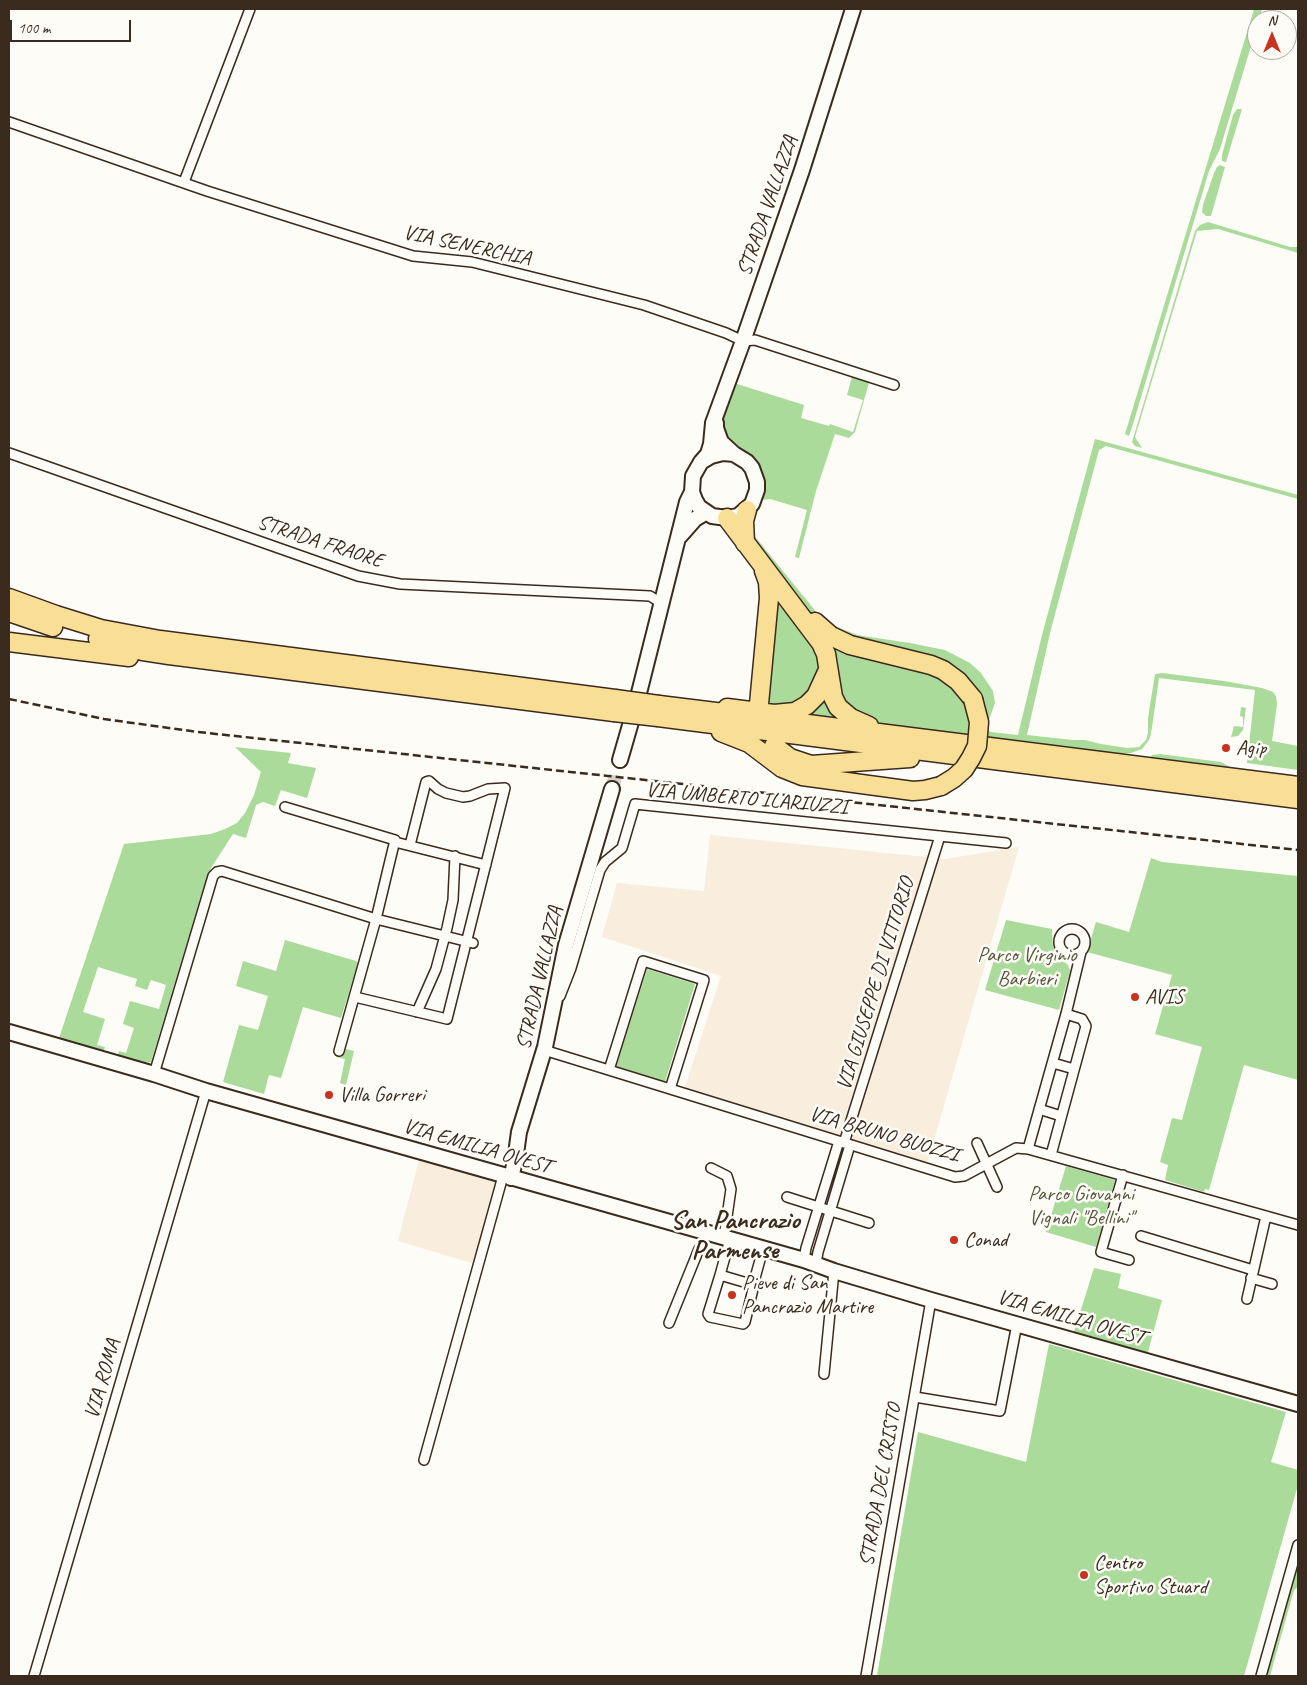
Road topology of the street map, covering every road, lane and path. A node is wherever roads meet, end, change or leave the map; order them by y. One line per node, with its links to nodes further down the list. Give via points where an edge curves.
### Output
1 (250, 9): 4 (street)
2 (853, 9): 5 (street, STRADA VALLAZZA)
3 (9, 122): 4 (street, VIA SENERCHIA)
4 (184, 182): 5 (street, VIA SENERCHIA, via 413,256 472,262 644,305)
5 (743, 341): 6 (street, VIA SENERCHIA, via 755,340); 7 (street, STRADA VALLAZZA)
6 (894, 385)
7 (717, 414): 9 (street, STRADA VALLAZZA, via 716,428 721,442); 10 (street, STRADA VALLAZZA, via 708,454)
8 (9, 453): 19 (street, STRADA FRAORE, via 358,576 400,584 650,596)
9 (734, 454): 10 (street, via 717,454); 12 (street, STRADA VALLAZZA, via 747,462 755,475 757,490)
10 (701, 462): 11 (street, STRADA VALLAZZA, via 693,476)
11 (692, 492): 13 (street); 15 (street, STRADA VALLAZZA)
12 (747, 510): 14 (street); 16 (highway)
13 (706, 513): 14 (street); 15 (street, STRADA VALLAZZA, via 695,519)
14 (727, 518): 16 (highway)
15 (679, 536): 19 (street, STRADA VALLAZZA)
16 (745, 543): 17 (highway)
17 (760, 563): 23 (highway, via 819,639 826,654); 25 (highway, via 769,593); 28 (highway, bridge, via 830,636 855,647 931,665 962,684 973,700 980,722 977,746 971,758 960,773 941,786 930,789 913,790 802,776 782,768 739,738)
18 (9, 598): 26 (highway, via 101,629 160,640)
19 (661, 604): 24 (street, STRADA VALLAZZA)
20 (9, 612): 22 (highway, via 143,651)
21 (9, 642): 22 (highway, via 205,667)
22 (256, 666): 26 (highway)
23 (828, 670): 27 (highway, via 814,698 792,713 770,714 706,706); 31 (highway, via 836,704 859,723)
24 (639, 693)
25 (759, 704)
26 (615, 705): 28 (highway, bridge)
27 (689, 709): 28 (highway); 31 (highway)
28 (658, 711): 32 (highway)
29 (631, 722): 33 (street)
30 (774, 746): 32 (highway, via 790,758 810,765)
31 (996, 747): 34 (highway)
32 (952, 755): 36 (highway)
33 (619, 765)
34 (1298, 786)
35 (612, 789): 53 (street, STRADA VALLAZZA, via 566,945)
36 (1298, 799)
37 (285, 807): 39 (street)
38 (940, 836): 40 (street, VIA UMBERTO ILARIUZZI); 53 (street, VIA UMBERTO ILARIUZZI, via 635,804 622,848 600,870 569,975); 65 (street, VIA GIUSEPPE DI VITTORIO)
39 (395, 842): 41 (street); 44 (street)
40 (1006, 843)
41 (410, 845): 42 (street); 43 (street, via 427,782 459,797 505,788)
42 (455, 856): 43 (street); 45 (street, via 453,900)
43 (486, 865): 46 (street)
44 (376, 919): 45 (street); 50 (street); 60 (street, via 217,872 213,876)
45 (446, 936): 46 (street); 51 (street)
46 (470, 942): 51 (street, via 447,1019)
47 (1081, 952): 48 (street); 48 (street, via 1085,944 1083,935 1076,930 1067,930 1059,944); 49 (street)
48 (1070, 955): 49 (street)
49 (1077, 970): 52 (street)
50 (355, 997): 51 (street); 56 (street)
51 (417, 1012)
52 (1066, 1014): 57 (street); 58 (street, via 1082,1019 1086,1026)
53 (549, 1027): 55 (street, STRADA VALLAZZA)
54 (9, 1032): 60 (street, VIA EMILIA OVEST)
55 (544, 1050): 59 (street, VIA BRUNO BUOZZI); 72 (street, STRADA VALLAZZA, via 519,1132 515,1161)
56 (339, 1051)
57 (1053, 1062): 58 (street); 63 (street)
58 (1074, 1069): 64 (street)
59 (609, 1070): 61 (street, VIA BRUNO BUOZZI); 61 (street, via 643,961 704,980)
60 (154, 1074): 62 (street, VIA EMILIA OVEST)
61 (670, 1089): 65 (street, VIA BRUNO BUOZZI)
62 (206, 1091): 72 (street, VIA EMILIA OVEST); 100 (street, VIA ROMA)
63 (1039, 1110): 64 (street); 67 (street)
64 (1061, 1116): 68 (street)
65 (844, 1143): 69 (street, VIA BRUNO BUOZZI, via 955,1177); 75 (street); 76 (street)
66 (977, 1143): 69 (street)
67 (1028, 1149): 68 (street, VIA BRUNO BUOZZI); 69 (street, VIA BRUNO BUOZZI, via 1016,1148)
68 (1051, 1155): 71 (street, VIA BRUNO BUOZZI)
69 (987, 1164): 73 (street)
70 (711, 1168): 81 (street, via 727,1176 731,1189)
71 (1123, 1175): 77 (street, VIA BRUNO BUOZZI); 84 (street, via 1101,1252)
72 (507, 1177): 81 (street, VIA EMILIA OVEST); 98 (street, via 491,1217)
73 (997, 1187)
74 (787, 1198): 75 (street)
75 (818, 1207): 76 (street); 85 (street)
76 (830, 1211): 78 (street); 85 (street)
77 (1266, 1216): 79 (street, VIA BRUNO BUOZZI); 87 (street)
78 (869, 1223)
79 (1298, 1225)
80 (1141, 1236): 87 (street)
81 (727, 1238): 82 (street, VIA EMILIA OVEST); 88 (street)
82 (763, 1248): 85 (street, VIA EMILIA OVEST); 89 (street)
83 (699, 1249): 93 (street)
84 (1129, 1260)
85 (810, 1262): 86 (street, VIA EMILIA OVEST)
86 (834, 1271): 92 (street, VIA EMILIA OVEST); 95 (street)
87 (1252, 1274): 90 (street); 91 (street)
88 (720, 1275): 89 (street); 89 (street, via 708,1314 743,1324)
89 (755, 1281)
90 (1272, 1284)
91 (1247, 1299)
92 (931, 1300): 94 (street, VIA EMILIA OVEST); 96 (street, STRADA DEL CRISTO)
93 (669, 1323)
94 (1017, 1324): 96 (street, via 1000,1412); 97 (street, VIA EMILIA OVEST)
95 (824, 1374)
96 (914, 1397): 101 (street, STRADA DEL CRISTO)
97 (1297, 1403)
98 (424, 1460)
99 (1298, 1545): 102 (street)
100 (34, 1676)
101 (866, 1676)
102 (1261, 1676)

